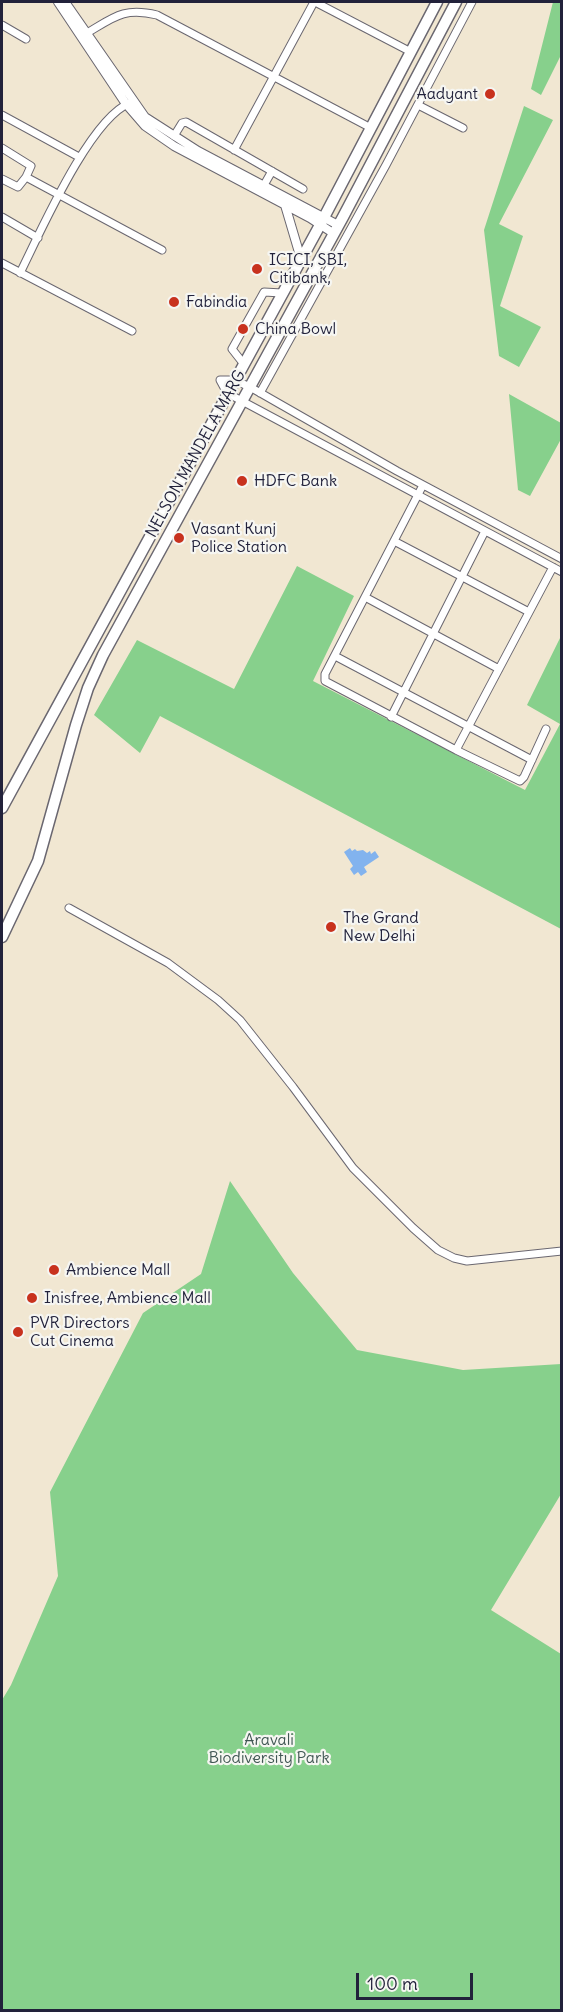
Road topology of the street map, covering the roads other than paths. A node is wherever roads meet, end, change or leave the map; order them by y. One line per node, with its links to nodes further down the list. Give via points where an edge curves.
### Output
1 (58, 2): 12 (street)
2 (65, 2): 8 (street)
3 (315, 2): 10 (street); 11 (street)
4 (437, 2): 10 (main road, NELSON MANDELA MARG)
5 (456, 2): 31 (main road, NELSON MANDELA MARG)
6 (472, 2): 13 (street)
7 (2, 25): 9 (street)
8 (87, 33): 11 (street, via 127,12 141,11 157,15); 12 (street)
9 (26, 39)
10 (411, 52): 15 (main road, NELSON MANDELA MARG)
11 (274, 76): 15 (street); 19 (street)
12 (130, 103): 17 (street); 20 (street, via 106,123); 27 (street, via 145,126 165,141)
13 (418, 105): 16 (street); 33 (street)
14 (2, 115): 20 (street)
15 (371, 128): 30 (main road, NELSON MANDELA MARG)
16 (464, 129)
17 (174, 136): 19 (street, via 186,122); 24 (street)
18 (2, 148): 22 (street, via 29,164)
19 (234, 150): 21 (street)
20 (80, 157): 26 (street)
21 (272, 171): 24 (street); 25 (street)
22 (26, 177): 23 (street, via 18,187); 26 (street)
23 (2, 179)
24 (264, 185): 28 (street)
25 (303, 189)
26 (60, 196): 32 (street); 34 (street)
27 (285, 205): 28 (street); 35 (street)
28 (312, 214): 30 (street)
29 (2, 218): 32 (street)
30 (322, 221): 31 (street); 35 (main road, NELSON MANDELA MARG)
31 (335, 231): 33 (street); 39 (main road, NELSON MANDELA MARG)
32 (38, 238): 37 (street)
33 (344, 242): 40 (street)
34 (162, 250)
35 (302, 259): 38 (main road, NELSON MANDELA MARG)
36 (2, 263): 37 (street)
37 (20, 273): 41 (street)
38 (282, 293): 42 (main road, NELSON MANDELA MARG); 42 (street, via 264,292 232,349)
39 (295, 303): 40 (street); 44 (main road, NELSON MANDELA MARG)
40 (306, 309): 46 (street)
41 (132, 331)
42 (243, 363): 43 (main road, NELSON MANDELA MARG)
43 (234, 380): 44 (street); 45 (main road, NELSON MANDELA MARG)
44 (250, 387): 46 (street); 47 (main road, NELSON MANDELA MARG)
45 (227, 393): 47 (street); 69 (main road, NELSON MANDELA MARG)
46 (260, 393): 48 (street)
47 (242, 401): 49 (street); 71 (main road, NELSON MANDELA MARG, via 88,688 38,861)
48 (423, 484): 49 (street); 51 (street)
49 (417, 495): 50 (street); 52 (street)
50 (485, 531): 53 (street); 57 (street)
51 (517, 534): 53 (street); 54 (street)
52 (394, 541): 57 (street); 58 (street)
53 (513, 546): 55 (street)
54 (561, 559)
55 (553, 567): 56 (street); 59 (street)
56 (561, 572)
57 (462, 576): 59 (street); 60 (street)
58 (365, 597): 60 (street); 61 (street)
59 (529, 612): 62 (street)
60 (433, 634): 62 (street); 63 (street)
61 (335, 656): 63 (street); 64 (street, via 325,674 327,683)
62 (499, 669): 65 (street)
63 (404, 692): 64 (street); 65 (street)
64 (391, 717): 67 (street)
65 (468, 727): 67 (street); 68 (street)
66 (546, 729): 68 (street)
67 (456, 750): 68 (street, via 520,782)
68 (532, 760)
69 (2, 808)
70 (69, 908): 72 (street, via 168,963 240,1020 353,1168 438,1250 467,1261)
71 (2, 937)
72 (561, 1251)

